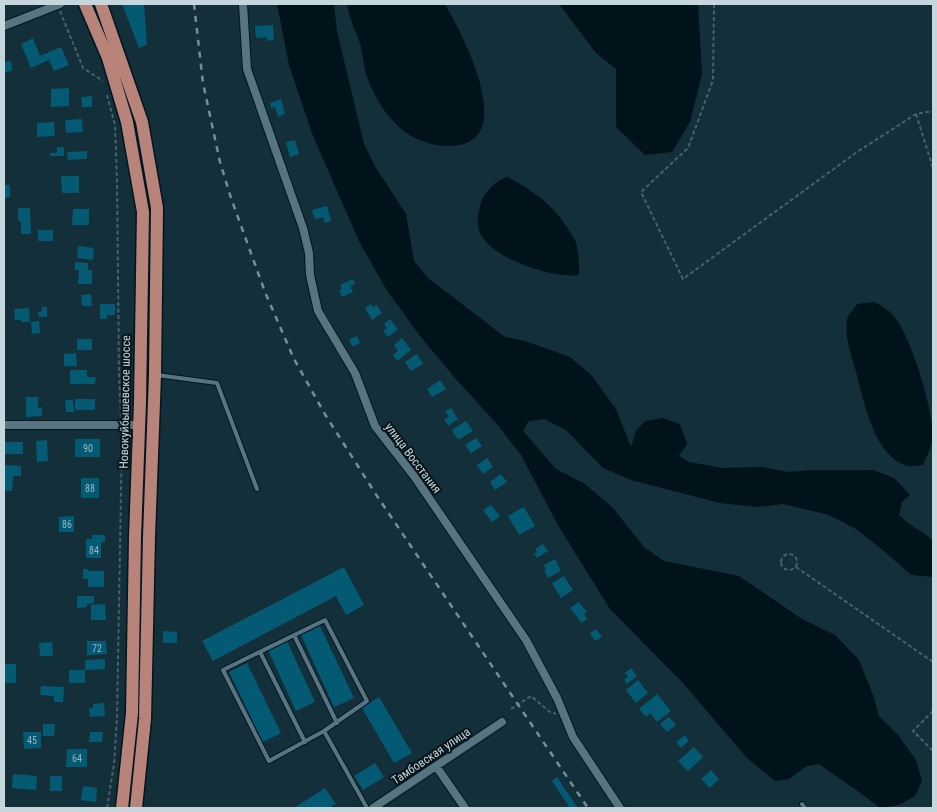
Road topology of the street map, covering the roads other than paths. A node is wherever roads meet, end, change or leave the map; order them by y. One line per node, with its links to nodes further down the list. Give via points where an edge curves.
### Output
1 (59, 4): 5 (street)
2 (85, 4): 7 (main road, Новокуйбышевское шоссе, via 108,58 127,122 142,212)
3 (101, 4): 6 (main road, via 142,122 157,208)
4 (243, 4): 23 (street, улица Восстания, via 247,68 303,228 318,311 355,373 375,426 414,476 526,640 573,736)
5 (4, 26)
6 (155, 375): 9 (lane, via 217,383); 19 (main road, via 145,719)
7 (139, 425): 8 (street); 18 (main road, Новокуйбышевское шоссе, via 132,713)
8 (4, 426)
9 (257, 489)
10 (294, 635): 11 (lane); 13 (lane); 13 (lane, via 325,620 366,702)
11 (260, 652): 15 (lane); 15 (lane, via 223,670 269,761)
12 (502, 722): 16 (street, Тамбовская улица)
13 (337, 723): 14 (lane)
14 (324, 732): 15 (lane); 20 (lane)
15 (305, 742)
16 (436, 766): 21 (street, Тамбовская улица); 22 (street)
17 (802, 804): 24 (lane)
18 (122, 808)
19 (136, 808)
20 (367, 808)
21 (373, 808)
22 (465, 808)
23 (620, 808)
24 (805, 808)

